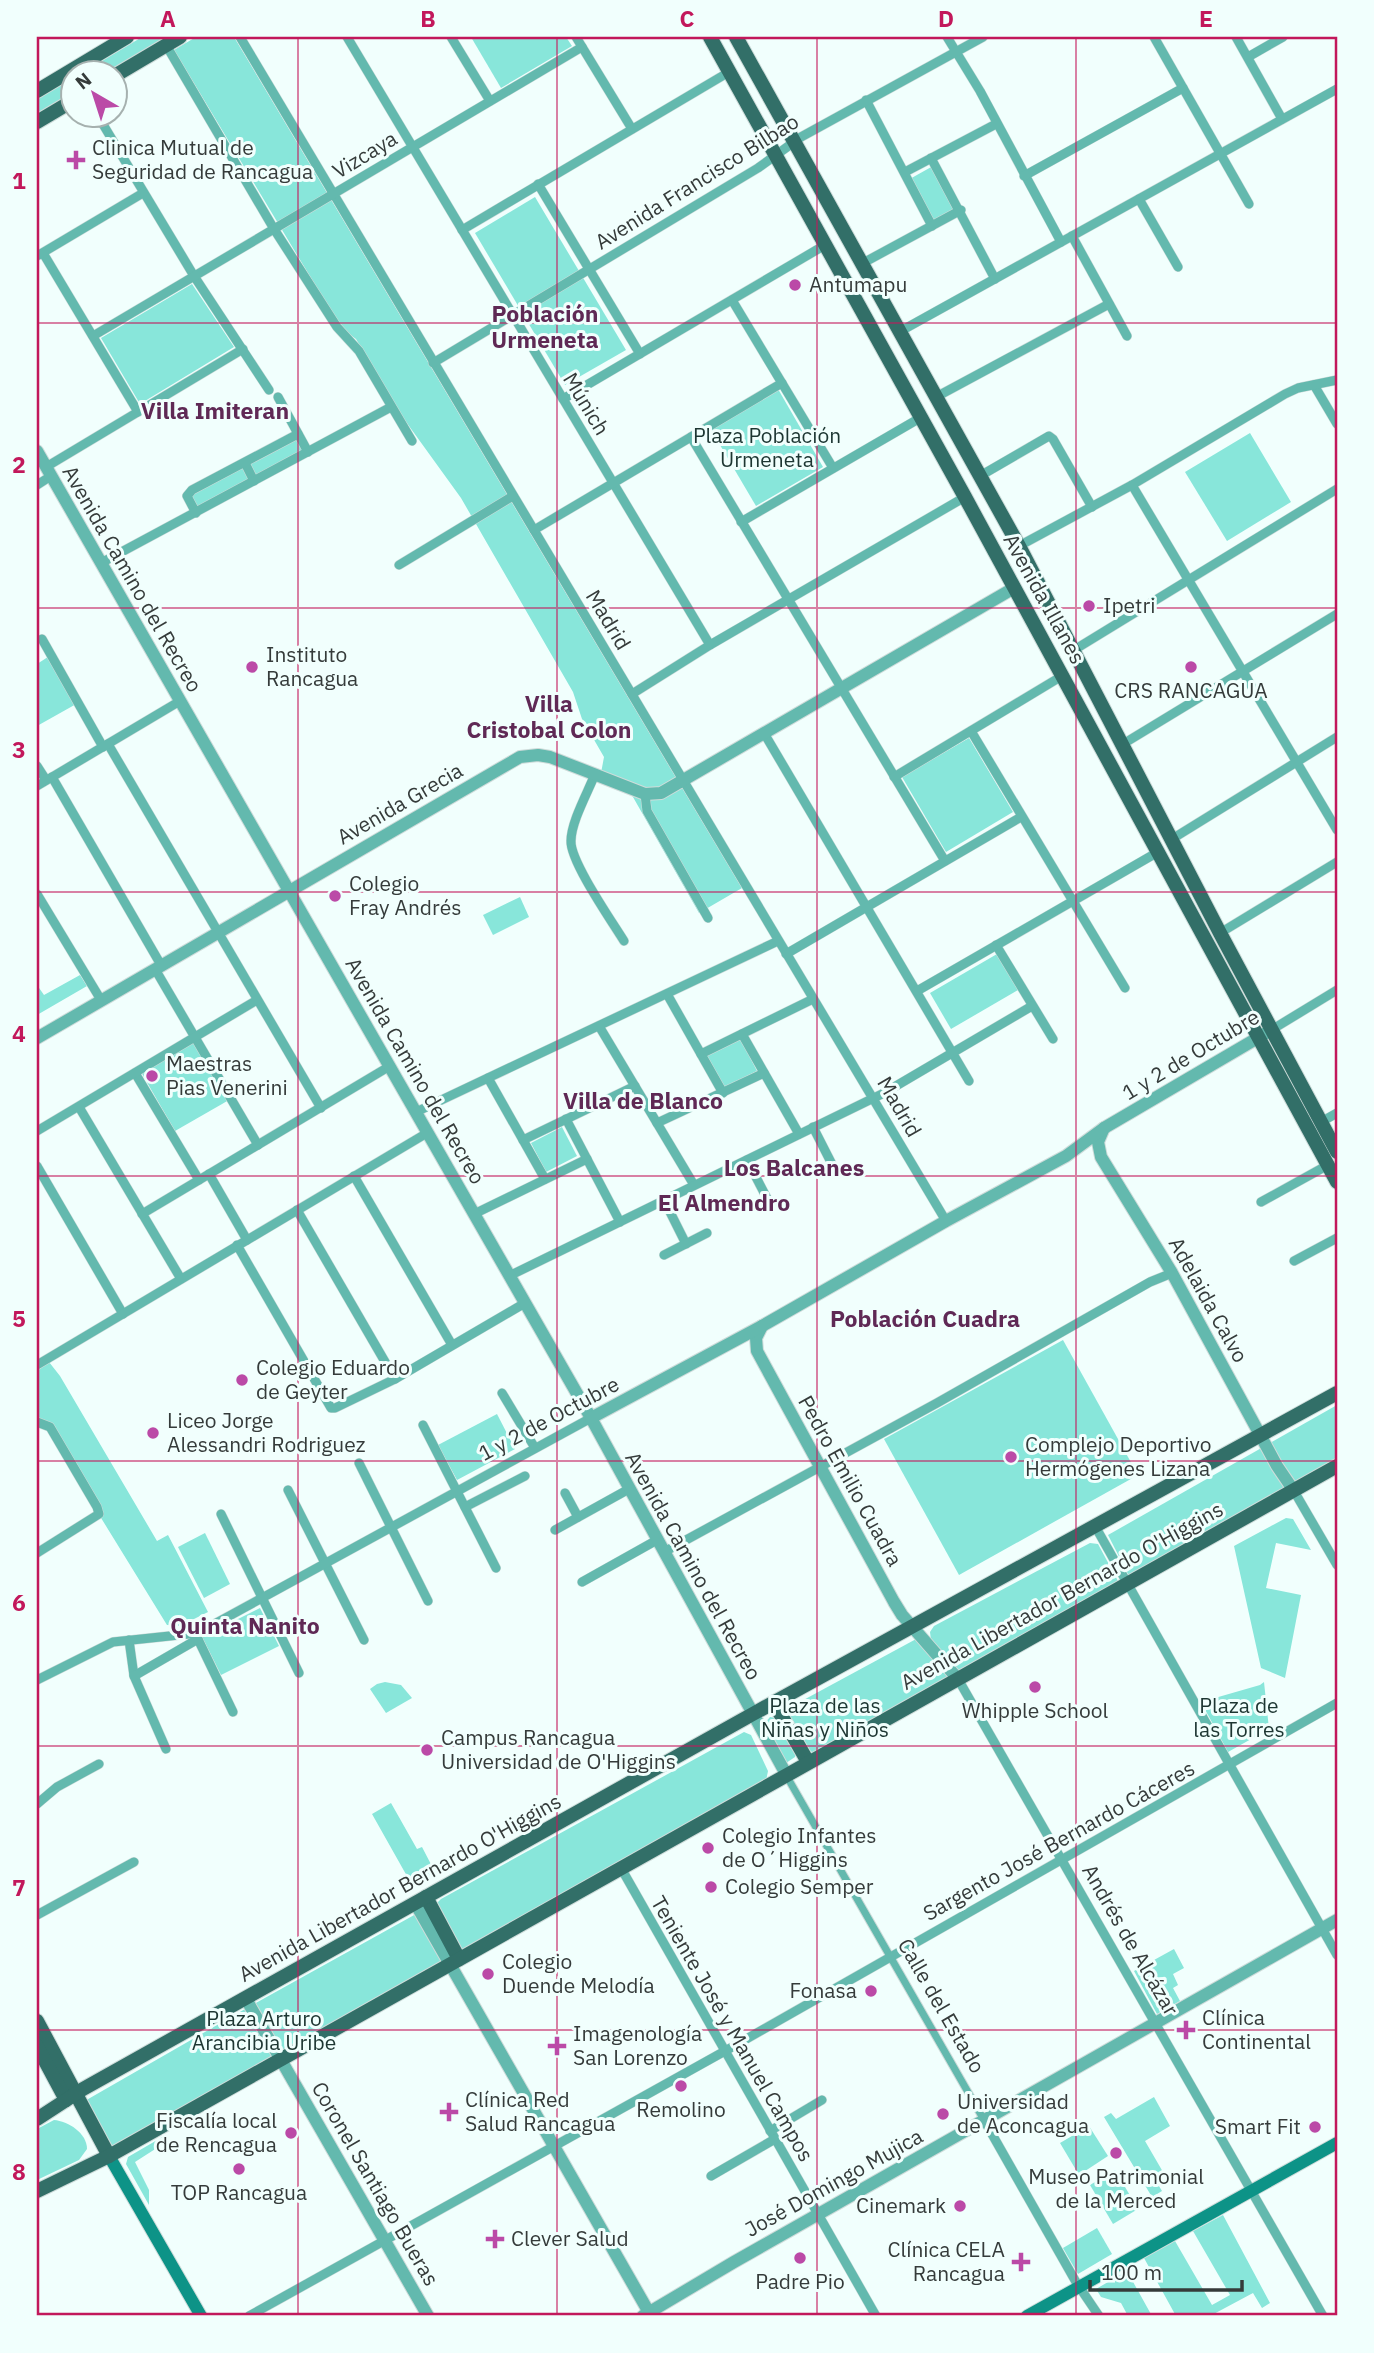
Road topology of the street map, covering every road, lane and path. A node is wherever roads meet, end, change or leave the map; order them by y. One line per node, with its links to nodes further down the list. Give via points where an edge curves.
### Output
1 (180, 37): 14 (main road)
2 (240, 37): 41 (street, Madrid)
3 (347, 37): 33 (street, Múnich)
4 (451, 37): 25 (street)
5 (576, 37): 15 (street)
6 (710, 37): 20 (main road, Avenida Illanes)
7 (736, 37): 32 (main road, Avenida Illanes)
8 (947, 37): 16 (street)
9 (983, 37): 16 (street, Avenida Francisco Bilbao)
10 (1154, 37): 21 (street)
11 (1236, 37): 17 (street)
12 (1277, 38): 17 (street)
13 (121, 40): 18 (main road); 23 (main road)
14 (166, 45): 19 (main road); 46 (street)
15 (582, 47): 25 (street, Vizcaya); 30 (street)
16 (956, 52): 24 (street, Avenida Francisco Bilbao); 29 (street)
17 (1248, 57): 27 (street)
18 (122, 60)
19 (130, 66)
20 (729, 72): 30 (street); 35 (main road, Avenida Illanes)
21 (1183, 88): 34 (street); 38 (street)
22 (1337, 89): 27 (street)
23 (37, 91)
24 (866, 100): 32 (street, Avenida Francisco Bilbao); 37 (street)
25 (490, 102): 33 (street, Vizcaya)
26 (60, 108): 28 (main road)
27 (1282, 119): 34 (street)
28 (37, 121)
29 (996, 124): 36 (street); 38 (street)
30 (632, 129): 39 (street)
31 (105, 130): 40 (street)
32 (794, 142): 35 (street, Avenida Francisco Bilbao); 52 (main road, Avenida Illanes)
33 (413, 147): 41 (street, Vizcaya); 47 (street, Múnich)
34 (1221, 154): 42 (street); 43 (street)
35 (775, 156): 50 (main road, Avenida Illanes); 54 (street, Avenida Francisco Bilbao)
36 (931, 158): 37 (street); 44 (street)
37 (905, 173): 45 (street)
38 (1024, 176): 49 (street)
39 (538, 184): 47 (street); 54 (street)
40 (143, 193): 51 (street); 55 (street)
41 (333, 194): 46 (street, Vizcaya); 65 (street, Madrid)
42 (1139, 199): 48 (street); 53 (street)
43 (1249, 204)
44 (961, 211): 45 (street); 56 (street)
45 (932, 226): 52 (street)
46 (274, 229): 55 (street, Vizcaya); 73 (street, via 337,327 359,351)
47 (462, 230): 59 (street, Múnich)
48 (1072, 236): 49 (street); 58 (street)
49 (1061, 242): 56 (street)
50 (825, 245): 57 (street); 75 (main road, Avenida Illanes)
51 (40, 254): 61 (street)
52 (863, 264): 60 (main road, Avenida Illanes)
53 (1178, 267)
54 (589, 269): 59 (street, Avenida Francisco Bilbao); 64 (street)
55 (194, 276): 61 (street, Vizcaya); 63 (street)
56 (995, 279): 60 (street)
57 (732, 300): 64 (street); 67 (street)
58 (1109, 304): 62 (street); 71 (street)
59 (513, 315): 65 (street, Avenida Francisco Bilbao); 72 (street, Múnich)
60 (900, 332): 71 (main road, Avenida Illanes)
61 (93, 336): 74 (street)
62 (1127, 336)
63 (243, 349): 69 (street); 74 (street)
64 (640, 354): 72 (street)
65 (433, 363): 91 (street, Madrid)
66 (1337, 380): 68 (street)
67 (782, 383): 78 (street); 83 (street)
68 (1314, 384): 76 (street); 89 (street, via 1285,394)
69 (269, 390)
70 (278, 397): 77 (street)
71 (936, 397): 86 (main road, Avenida Illanes)
72 (563, 399): 87 (street, Múnich)
73 (391, 407): 79 (street); 81 (street)
74 (138, 412): 84 (street)
75 (920, 418): 83 (street); 92 (main road, Avenida Illanes)
76 (1337, 424)
77 (298, 434): 81 (street); 82 (street)
78 (691, 437): 87 (street); 95 (street)
79 (412, 441)
80 (37, 451): 84 (street, Avenida Camino del Recreo)
81 (308, 452): 85 (street)
82 (245, 463): 85 (street); 94 (street, via 189,492)
83 (833, 468): 95 (street)
84 (48, 472): 88 (street); 99 (street, Avenida Camino del Recreo)
85 (254, 481): 94 (street)
86 (983, 482): 92 (main road); 93 (street, via 1051,437); 98 (main road, Avenida Illanes)
87 (612, 484): 96 (street); 108 (street, Múnich)
88 (37, 485)
89 (1132, 485): 93 (street); 101 (street)
90 (1337, 489): 101 (street)
91 (513, 496): 96 (street, Madrid); 100 (street)
92 (965, 497): 97 (main road, Avenida Illanes); 103 (street)
93 (1092, 507): 98 (street)
94 (196, 513): 99 (street)
95 (741, 522): 103 (street)
96 (534, 530): 114 (street, Madrid)
97 (985, 535): 98 (main road, via 1008,548); 102 (main road, Avenida Illanes)
98 (1019, 546): 104 (main road, Avenida Illanes)
99 (101, 563): 115 (street, Avenida Camino del Recreo)
100 (399, 565)
101 (1188, 580): 110 (street); 111 (street)
102 (1014, 588): 104 (main road, via 1026,588); 109 (main road, Avenida Illanes); 113 (street)
103 (787, 600): 108 (street); 113 (street)
104 (1048, 600): 106 (main road, Avenida Illanes)
105 (1337, 614): 111 (street)
106 (1066, 634): 109 (main road); 110 (main road, Avenida Illanes)
107 (42, 639): 120 (street)
108 (710, 645): 114 (street)
109 (1046, 646): 112 (main road, Avenida Illanes)
110 (1074, 650): 119 (main road, Avenida Illanes)
111 (1243, 671): 119 (street); 121 (street)
112 (1062, 676): 116 (street); 132 (main road, Avenida Illanes)
113 (842, 690): 117 (street); 124 (street)
114 (632, 694): 126 (street, Madrid)
115 (180, 701): 120 (street); 135 (street, Avenida Camino del Recreo)
116 (971, 731): 124 (street); 129 (street)
117 (764, 733): 126 (street); 138 (street)
118 (1337, 737): 121 (street)
119 (1123, 744): 131 (main road, Avenida Illanes)
120 (106, 745): 125 (street); 140 (street)
121 (1298, 762): 130 (street); 131 (street)
122 (37, 766): 125 (street)
123 (595, 774): 128 (street, Avenida Grecia); 135 (street, Avenida Grecia, via 550,757 520,757); 142 (street, via 570,843)
124 (894, 778): 133 (street)
125 (49, 779): 127 (street); 146 (street)
126 (684, 782): 128 (street, via 661,793); 143 (street, Madrid)
127 (37, 786)
128 (645, 794): 139 (street, via 647,811)
129 (1021, 817): 133 (street); 137 (street)
130 (1337, 830)
131 (1172, 839): 141 (main road, Avenida Illanes)
132 (1158, 852): 137 (street); 156 (main road, Avenida Illanes)
133 (945, 861): 138 (street)
134 (1337, 862): 141 (street)
135 (289, 891): 140 (street, Avenida Grecia); 163 (street, Avenida Camino del Recreo)
136 (37, 894): 152 (street)
137 (1072, 901): 144 (street); 147 (street)
138 (867, 907): 145 (street); 149 (street)
139 (708, 918)
140 (217, 932): 146 (street, Avenida Grecia); 153 (street)
141 (1220, 933): 156 (main road, Avenida Illanes)
142 (624, 941)
143 (778, 941): 145 (street, Madrid); 150 (street)
144 (996, 945): 149 (street); 154 (street)
145 (786, 954): 151 (street, Madrid)
146 (158, 967): 152 (street, Avenida Grecia); 158 (street)
147 (1125, 988)
148 (1337, 990): 156 (street, 1 y 2 de Octubre)
149 (917, 991): 161 (street)
150 (667, 994): 155 (street); 162 (street)
151 (813, 999): 157 (street); 170 (street, Madrid)
152 (101, 1000): 159 (street, Avenida Grecia)
153 (257, 1000): 158 (street); 172 (street)
154 (1032, 1006): 160 (street); 161 (street)
155 (599, 1026): 166 (street); 168 (street)
156 (1266, 1032): 176 (main road, Avenida Illanes); 179 (street, 1 y 2 de Octubre); 190 (main road, Avenida Illanes)
157 (742, 1034): 162 (street); 165 (street)
158 (195, 1037): 164 (street); 184 (street)
159 (37, 1038)
160 (1053, 1039)
161 (954, 1053): 167 (street); 170 (street)
162 (701, 1054): 169 (street)
163 (390, 1066): 172 (street); 173 (street, Avenida Camino del Recreo)
164 (135, 1073): 171 (street); 196 (street)
165 (764, 1073): 169 (street); 182 (street)
166 (488, 1078): 173 (street); 183 (street)
167 (970, 1081)
168 (635, 1086): 175 (street); 177 (street)
169 (723, 1093): 177 (street)
170 (873, 1097): 178 (street); 205 (street, Madrid)
171 (79, 1107): 180 (street); 203 (street)
172 (321, 1108): 184 (street)
173 (416, 1112): 181 (street, Avenida Camino del Recreo)
174 (1337, 1112): 176 (street)
175 (566, 1119): 183 (street); 188 (street)
176 (1321, 1122): 185 (main road, Avenida Illanes)
177 (657, 1123): 198 (street)
178 (813, 1127): 182 (street); 193 (street)
179 (1104, 1128): 186 (street, 1 y 2 de Octubre); 187 (street, via 1098,1142)
180 (37, 1131)
181 (427, 1133): 194 (street); 204 (street, Avenida Camino del Recreo)
182 (799, 1134): 189 (street)
183 (523, 1140): 195 (street)
184 (258, 1145): 192 (street)
185 (1337, 1152)
186 (1066, 1156): 187 (street, 1 y 2 de Octubre, via 1086,1152); 205 (street, 1 y 2 de Octubre)
187 (1101, 1157): 214 (street, Adelaida Calvo)
188 (587, 1159): 195 (street); 206 (street)
189 (747, 1160): 198 (street); 201 (street)
190 (1328, 1165): 197 (main road, Avenida Illanes); 200 (street)
191 (37, 1166): 218 (street)
192 (209, 1174): 196 (street); 209 (street)
193 (836, 1174)
194 (354, 1176): 202 (street); 221 (street)
195 (545, 1179): 204 (street)
196 (199, 1180): 203 (street)
197 (1337, 1182)
198 (694, 1185): 199 (street)
199 (664, 1200): 206 (street); 210 (street)
200 (1261, 1202)
201 (771, 1206)
202 (297, 1210): 209 (street); 224 (street)
203 (142, 1214): 216 (street)
204 (474, 1214): 215 (street, Avenida Camino del Recreo)
205 (946, 1221): 219 (street, 1 y 2 de Octubre)
206 (620, 1222): 215 (street)
207 (708, 1233): 210 (street)
208 (1337, 1238): 213 (street)
209 (247, 1240): 211 (street)
210 (686, 1244): 212 (street)
211 (237, 1245): 216 (street); 224 (street, via 331,1408)
212 (664, 1255)
213 (1294, 1261)
214 (1172, 1273): 230 (street, Adelaida Calvo); 234 (street)
215 (509, 1276): 217 (street, Avenida Camino del Recreo)
216 (181, 1279): 218 (street)
217 (525, 1303): 221 (street); 227 (street, Avenida Camino del Recreo)
218 (123, 1314): 223 (street)
219 (762, 1326): 220 (street, 1 y 2 de Octubre); 222 (street, via 756,1338)
220 (733, 1341): 222 (street); 227 (street, 1 y 2 de Octubre)
221 (452, 1345): 224 (street)
222 (757, 1351): 234 (street, Pedro Emilio Cuadra)
223 (37, 1365)
224 (395, 1379)
225 (502, 1393): 231 (street)
226 (1337, 1393): 230 (main road, Avenida Libertador Bernardo O'Higgins)
227 (591, 1418): 231 (street, 1 y 2 de Octubre); 236 (street, Avenida Camino del Recreo)
228 (37, 1422): 248 (street, via 50,1427 99,1514)
229 (423, 1425): 239 (street)
230 (1261, 1434): 238 (street, Adelaida Calvo); 244 (main road, Avenida Libertador Bernardo O'Higgins)
231 (535, 1448): 239 (street, 1 y 2 de Octubre)
232 (359, 1463): 245 (street)
233 (1337, 1466): 238 (main road, Avenida Libertador Bernardo O'Higgins)
234 (821, 1468): 249 (street); 257 (street, Pedro Emilio Cuadra, via 894,1602)
235 (525, 1476): 241 (street)
236 (629, 1489): 243 (street); 247 (street, Avenida Camino del Recreo)
237 (288, 1490): 250 (street)
238 (1294, 1490): 251 (street); 254 (main road, Avenida Libertador Bernardo O'Higgins)
239 (457, 1491): 241 (street); 245 (street, 1 y 2 de Octubre)
240 (565, 1493): 243 (street)
241 (465, 1507): 252 (street)
242 (221, 1514): 255 (street)
243 (578, 1517): 246 (street)
244 (1095, 1526): 254 (street); 257 (main road, Avenida Libertador Bernardo O'Higgins)
245 (392, 1527): 250 (street, 1 y 2 de Octubre); 256 (street)
246 (555, 1530)
247 (657, 1540): 249 (street, Avenida Camino del Recreo); 253 (street)
248 (38, 1548)
249 (664, 1552): 268 (street, Avenida Camino del Recreo)
250 (325, 1563): 255 (street, 1 y 2 de Octubre); 260 (street)
251 (1337, 1565)
252 (496, 1568)
253 (582, 1582)
254 (1127, 1584): 263 (main road, Avenida Libertador Bernardo O'Higgins); 272 (street)
255 (261, 1599): 258 (street, 1 y 2 de Octubre); 261 (street)
256 (428, 1601)
257 (913, 1626): 263 (street, Andrés de Alcázar); 265 (main road, Avenida Libertador Bernardo O'Higgins)
258 (196, 1636): 259 (street, 1 y 2 de Octubre); 262 (street); 267 (street)
259 (129, 1640): 262 (street); 264 (street, 1 y 2 de Octubre, via 108,1644)
260 (364, 1640)
261 (299, 1673)
262 (134, 1676): 269 (street)
263 (958, 1679): 270 (main road, Avenida Libertador Bernardo O'Higgins); 275 (street, Andrés de Alcázar)
264 (37, 1680)
265 (774, 1703): 268 (main road, Avenida Libertador Bernardo O'Higgins); 270 (main road)
266 (1337, 1703): 272 (street, Sargento José Bernardo Cáceres)
267 (233, 1712)
268 (751, 1714): 273 (street, Calle del Estado); 278 (main road, Avenida Libertador Bernardo O'Higgins)
269 (166, 1749)
270 (808, 1762): 273 (main road, Avenida Libertador Bernardo O'Higgins)
271 (99, 1764): 274 (street)
272 (1229, 1764): 275 (street, Sargento José Bernardo Cáceres); 281 (street)
273 (786, 1774): 277 (main road, Avenida Libertador Bernardo O'Higgins); 282 (street, Calle del Estado)
274 (37, 1804)
275 (1062, 1860): 282 (street, Sargento José Bernardo Cáceres); 287 (street, Andrés de Alcázar)
276 (134, 1862): 279 (street)
277 (621, 1868): 284 (main road, Avenida Libertador Bernardo O'Higgins); 289 (street, Teniente José y Manuel Campos)
278 (421, 1900): 284 (main road); 285 (main road, Avenida Libertador Bernardo O'Higgins)
279 (37, 1915)
280 (1337, 1920): 281 (street, José Domingo Mujica)
281 (1322, 1929): 283 (street); 287 (street, José Domingo Mujica)
282 (890, 1955): 289 (street, Sargento José Bernardo Cáceres); 294 (street, Calle del Estado)
283 (1337, 1955)
284 (454, 1961): 290 (main road, Avenida Libertador Bernardo O'Higgins); 298 (street)
285 (246, 1999): 290 (street, Coronel Santiago Bueras); 291 (main road, Avenida Libertador Bernardo O'Higgins)
286 (37, 2021): 291 (main road)
287 (1156, 2023): 294 (street, José Domingo Mujica); 301 (street, Andrés de Alcázar)
288 (37, 2046): 291 (main road)
289 (724, 2050): 296 (street, Teniente José y Manuel Campos); 298 (street, Sargento José Bernardo Cáceres)
290 (281, 2059): 299 (main road, Avenida Libertador Bernardo O'Higgins); 304 (street, Coronel Santiago Bueras)
291 (66, 2100): 293 (main road, Avenida Libertador Bernardo O'Higgins); 295 (main road); 295 (main road)
292 (822, 2100): 296 (street)
293 (37, 2119)
294 (984, 2120): 303 (street, José Domingo Mujica); 305 (street, Calle del Estado)
295 (97, 2135): 299 (main road)
296 (773, 2135): 300 (street); 303 (street, Teniente José y Manuel Campos)
297 (1337, 2143): 301 (main road)
298 (553, 2145): 304 (street, Sargento José Bernardo Cáceres); 306 (street)
299 (109, 2156): 302 (main road, Avenida Libertador Bernardo O'Higgins); 307 (main road)
300 (711, 2176)
301 (1252, 2190): 305 (main road); 313 (street, Andrés de Alcázar)
302 (37, 2191)
303 (818, 2214): 306 (street, José Domingo Mujica); 310 (street, Teniente José y Manuel Campos)
304 (385, 2241): 308 (street, Sargento José Bernardo Cáceres); 309 (street, Coronel Santiago Bueras)
305 (1079, 2286): 311 (main road); 312 (street, Calle del Estado)
306 (648, 2315)
307 (201, 2316)
308 (249, 2316)
309 (428, 2316)
310 (876, 2316)
311 (1027, 2316)
312 (1099, 2316)
313 (1323, 2316)

